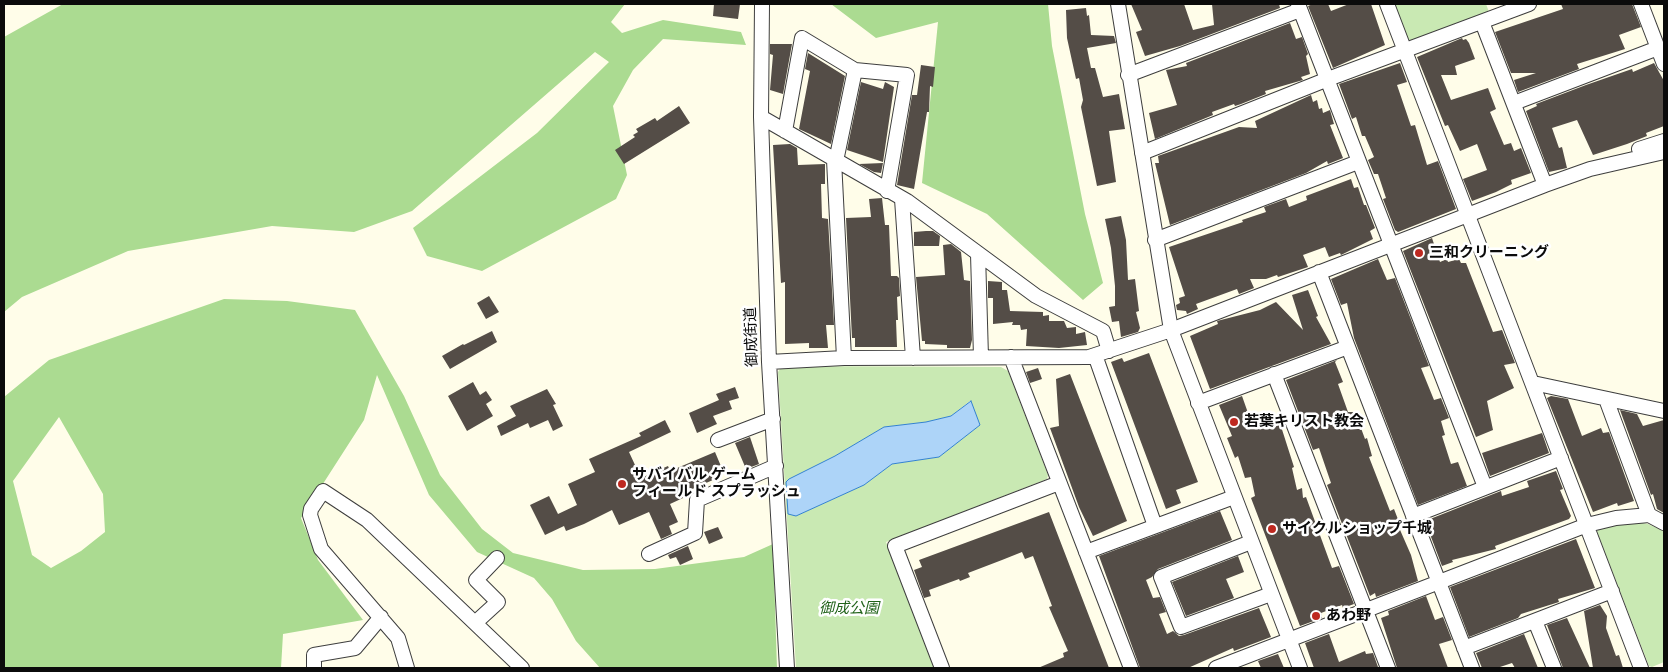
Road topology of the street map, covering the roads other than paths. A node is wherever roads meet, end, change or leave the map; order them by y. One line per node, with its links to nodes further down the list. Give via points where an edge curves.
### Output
1 (762, 4): 15 (street, 御成街道)
2 (1118, 4): 12 (street)
3 (1386, 4): 9 (street)
4 (1529, 4): 7 (street)
5 (1642, 4): 8 (street)
6 (1299, 7): 12 (street); 13 (street)
7 (1482, 22): 9 (street); 14 (street)
8 (1658, 48): 10 (street); 14 (street)
9 (1404, 52): 13 (street); 26 (street)
10 (1664, 64)
11 (855, 70): 16 (street, via 802,38); 20 (street); 24 (street, via 907,75)
12 (1128, 75): 19 (street)
13 (1328, 79): 19 (street); 21 (street)
14 (1514, 102): 23 (street)
15 (761, 117): 16 (street); 38 (street, 御成街道)
16 (785, 131): 20 (street)
17 (1664, 141): 22 (street)
18 (1664, 152): 22 (street)
19 (1142, 153): 27 (street)
20 (835, 161): 24 (street); 36 (street)
21 (1358, 162): 27 (street); 28 (street)
22 (1590, 169): 23 (street)
23 (1546, 184): 26 (street)
24 (887, 191): 25 (street)
25 (902, 199): 29 (street); 37 (street)
26 (1467, 216): 28 (street); 40 (street)
27 (1155, 240): 31 (street)
28 (1392, 246): 30 (street); 49 (street)
29 (978, 254): 33 (street, via 1036,296 1103,331); 34 (street)
30 (1319, 272): 31 (street); 32 (street)
31 (1170, 330): 33 (street); 42 (street)
32 (1348, 346): 39 (street); 52 (street)
33 (1102, 353): 35 (street, via 1089,357); 55 (street)
34 (981, 357): 35 (street); 37 (street)
35 (1011, 357): 48 (street)
36 (844, 358): 37 (street); 38 (street)
37 (913, 358)
38 (769, 362): 44 (street, 御成街道)
39 (1274, 374): 42 (street); 63 (street)
40 (1533, 383): 41 (street); 46 (street)
41 (1606, 399): 43 (street); 51 (street)
42 (1198, 403): 50 (street)
43 (1664, 411)
44 (773, 419): 45 (street); 47 (street, 御成街道)
45 (718, 440)
46 (1561, 458): 49 (street); 54 (street)
47 (776, 466): 58 (street, via 697,500 695,533); 72 (street, 御成街道)
48 (1059, 483): 57 (street); 73 (street, via 895,546)
49 (1485, 487): 52 (street)
50 (1234, 497): 55 (street); 56 (street)
51 (1649, 515): 53 (street); 54 (street)
52 (1413, 516): 60 (street)
53 (1664, 523)
54 (1587, 525): 60 (street); 61 (street)
55 (1155, 526): 57 (street)
56 (1251, 542): 62 (street); 62 (street, via 1160,577 1181,627)
57 (1086, 552): 74 (street)
58 (649, 554)
59 (498, 558): 66 (street, via 476,580 498,602)
60 (1438, 582): 63 (street); 68 (street)
61 (1612, 591): 65 (street); 80 (street)
62 (1271, 594): 67 (street)
63 (1365, 610): 67 (street); 77 (street)
64 (381, 617): 66 (street, via 321,549 310,515 323,491 367,520); 69 (street, via 354,648 314,656); 70 (street, via 398,638)
65 (1535, 620): 68 (street); 79 (street)
66 (475, 623): 71 (street)
67 (1289, 640): 75 (street); 76 (street)
68 (1464, 648): 78 (street)
69 (314, 668)
70 (407, 668)
71 (522, 668)
72 (786, 668)
73 (942, 668)
74 (1131, 668)
75 (1216, 668)
76 (1300, 668)
77 (1388, 668)
78 (1472, 668)
79 (1554, 668)
80 (1641, 668)

